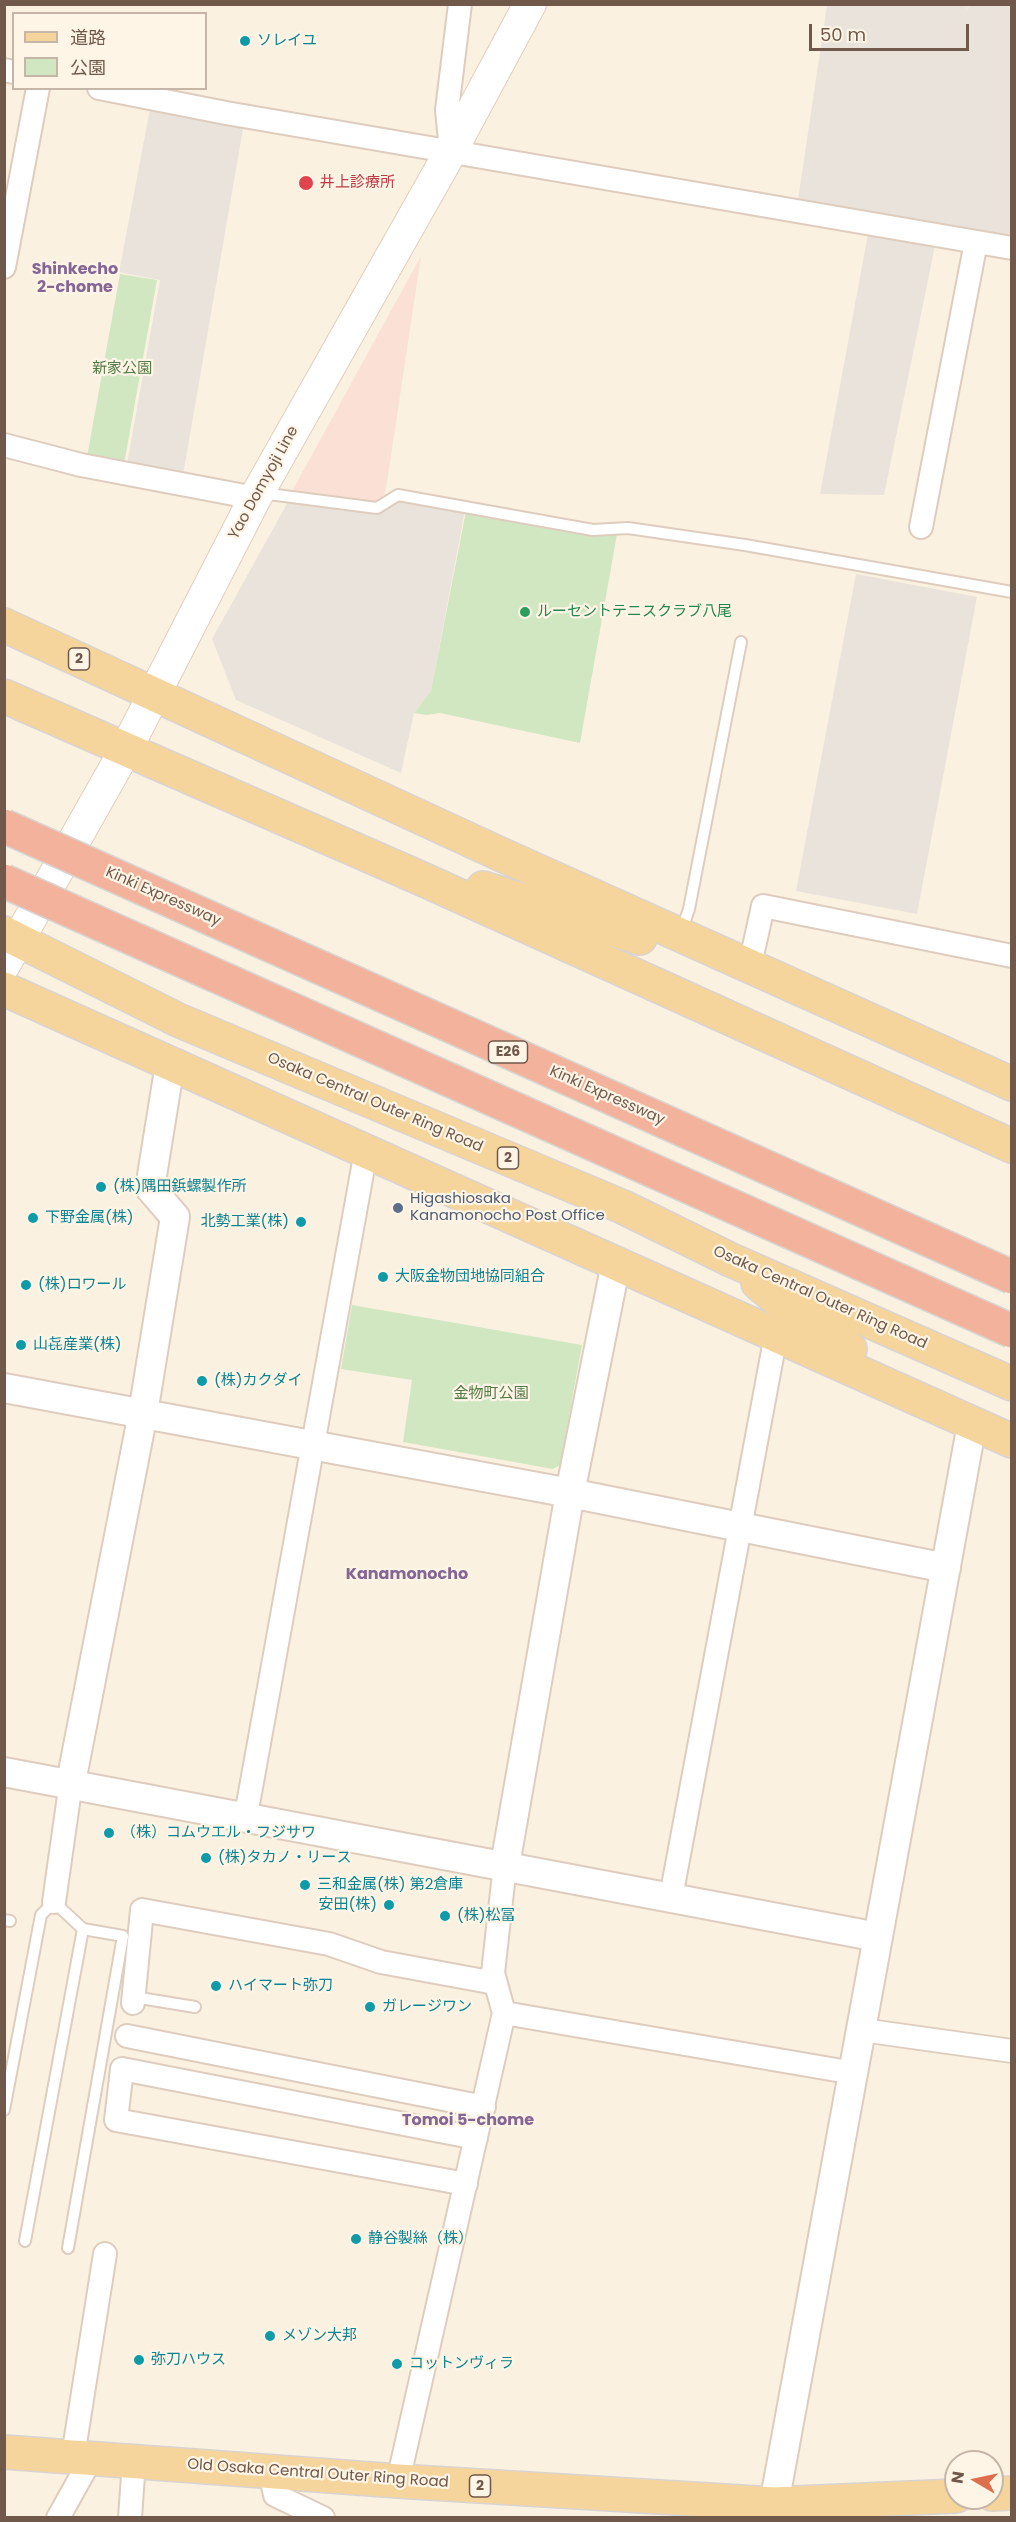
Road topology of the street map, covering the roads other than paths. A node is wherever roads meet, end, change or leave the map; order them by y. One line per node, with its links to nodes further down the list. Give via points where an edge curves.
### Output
1 (460, 4): 5 (street, via 447,110)
2 (530, 4): 5 (main road, Yao Domyoji Line)
3 (38, 90): 6 (street)
4 (109, 90): 5 (street)
5 (451, 151): 7 (street); 11 (main road, Yao Domyoji Line)
6 (10, 211): 9 (street)
7 (976, 242): 8 (street); 12 (street)
8 (1011, 248)
9 (4, 267)
10 (4, 445): 11 (street, via 81,465)
11 (256, 495): 13 (lane, via 377,508 398,495 593,530 628,528 745,545); 16 (main road, Yao Domyoji Line)
12 (921, 527)
13 (1011, 592)
14 (4, 625): 16 (main road, 2)
15 (741, 642): 22 (lane, via 689,909)
16 (153, 693): 18 (main road, Yao Domyoji Line); 22 (main road, 2)
17 (4, 696): 18 (main road)
18 (126, 749): 20 (main road); 23 (main road, Yao Domyoji Line)
19 (4, 826): 34 (highway, Kinki Expressway / E26, bridge)
20 (347, 846): 27 (main road, via 599,923); 30 (main road)
21 (4, 881): 35 (highway, bridge)
22 (680, 934): 25 (main road, 2)
23 (9, 946): 32 (main road, Osaka Central Outer Ring Road / 2, via 623,1207)
24 (1011, 956): 25 (street, via 763,906)
25 (750, 965): 27 (main road, 2)
26 (4, 989): 28 (main road)
27 (891, 1028): 29 (main road, 2)
28 (170, 1064): 31 (main road); 39 (street, via 150,1188 175,1216)
29 (1011, 1084)
30 (1011, 1146)
31 (366, 1151): 33 (main road); 42 (street)
32 (731, 1260): 37 (main road, Osaka Central Outer Ring Road / 2); 40 (main road, via 801,1319)
33 (616, 1263): 36 (main road); 43 (street)
34 (1011, 1277)
35 (1011, 1331)
36 (776, 1335): 40 (main road); 44 (street)
37 (1011, 1383)
38 (4, 1388): 39 (street)
39 (143, 1413): 42 (street); 47 (street)
40 (972, 1424): 41 (main road); 45 (street)
41 (1011, 1441)
42 (312, 1445): 43 (street); 48 (street)
43 (570, 1493): 44 (street); 49 (street)
44 (741, 1527): 45 (street); 50 (street)
45 (946, 1568): 53 (street)
46 (4, 1772): 47 (street)
47 (71, 1782): 48 (street); 51 (street)
48 (246, 1815): 49 (street)
49 (505, 1865): 50 (street); 54 (street)
50 (672, 1897): 53 (street)
51 (54, 1902): 52 (lane); 63 (lane, via 41,1915)
52 (83, 1929): 66 (lane); 67 (lane, via 123,1935)
53 (878, 1937): 58 (street)
54 (495, 1983): 55 (street, via 381,1962 329,1944 142,1910); 57 (street)
55 (134, 2000): 56 (lane)
56 (195, 2007)
57 (504, 2013): 61 (street); 62 (street)
58 (862, 2030): 60 (street); 61 (street)
59 (127, 2036): 62 (street)
60 (1011, 2051)
61 (854, 2073): 76 (street)
62 (484, 2107): 64 (street)
63 (4, 2110)
64 (477, 2138): 65 (street); 65 (street, via 122,2069 116,2120)
65 (466, 2184): 73 (street)
66 (25, 2241)
67 (68, 2248)
68 (105, 2254): 70 (street)
69 (4, 2452): 70 (main road, Old Osaka Central Outer Ring Road / 2)
70 (83, 2457): 71 (main road, Old Osaka Central Outer Ring Road / 2); 78 (street)
71 (134, 2461): 72 (main road, Old Osaka Central Outer Ring Road / 2); 79 (street)
72 (270, 2471): 73 (main road, Old Osaka Central Outer Ring Road / 2); 77 (street, via 275,2495)
73 (398, 2481): 75 (main road, Old Osaka Central Outer Ring Road / 2)
74 (944, 2497): 76 (main road, Old Osaka Central Outer Ring Road / 2)
75 (660, 2508): 76 (main road, Old Osaka Central Outer Ring Road / 2)
76 (773, 2511)
77 (311, 2515)
78 (58, 2517)
79 (130, 2517)

